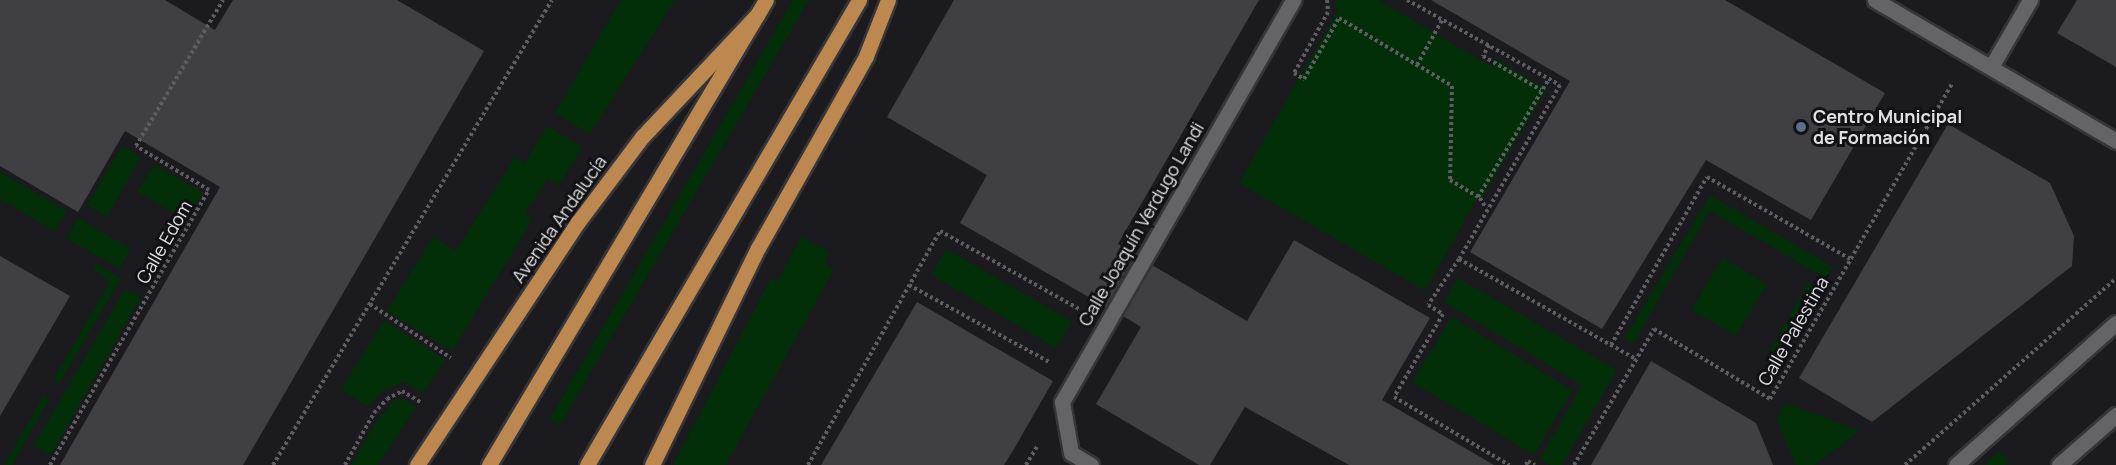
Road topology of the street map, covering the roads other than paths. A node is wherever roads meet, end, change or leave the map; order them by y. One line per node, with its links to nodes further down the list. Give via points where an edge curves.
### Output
1 (766, 0): 7 (main road, Avenida Andalucía)
2 (859, 0): 14 (main road)
3 (888, 0): 15 (main road, via 866,56 758,248)
4 (1293, 0): 16 (street, Calle Joaquín Verdugo Landi, via 1062,402 1071,453)
5 (1875, 0): 8 (street)
6 (2030, 0): 8 (street)
7 (757, 15): 12 (main road, Avenida Andalucía, via 628,156 578,222); 13 (main road, Avenida Andalucía)
8 (1990, 67): 9 (street)
9 (2116, 141)
10 (2116, 323): 17 (street)
11 (2116, 415): 18 (street)
12 (417, 465)
13 (489, 465)
14 (587, 465)
15 (652, 465)
16 (1091, 465)
17 (1956, 465)
18 (2060, 465)

